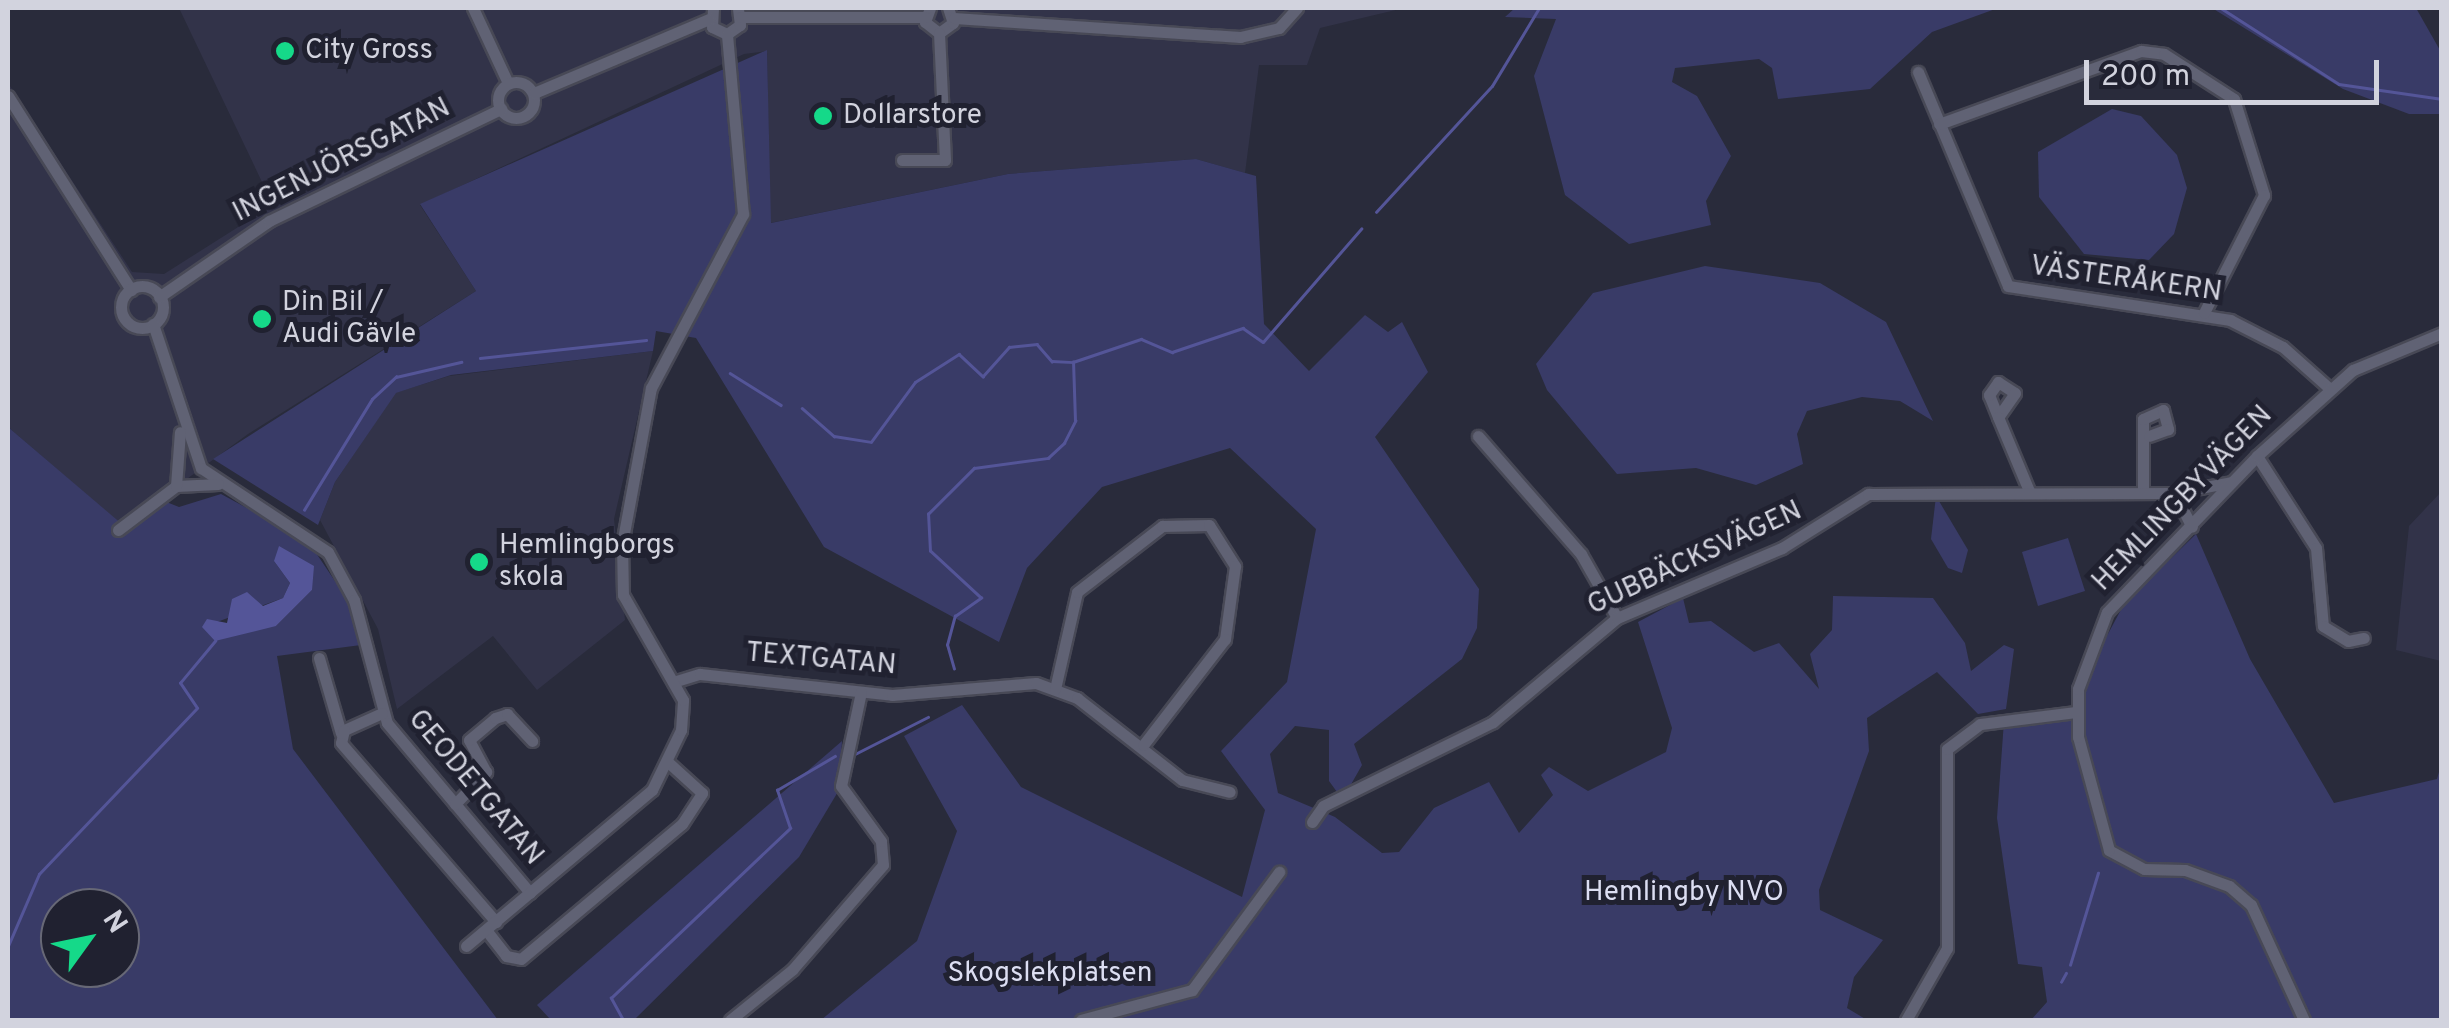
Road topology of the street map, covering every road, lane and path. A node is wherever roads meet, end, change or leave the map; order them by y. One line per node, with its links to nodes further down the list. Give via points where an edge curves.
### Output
1 (473, 8): 10 (street)
2 (1297, 8): 6 (street, via 1279,28 1240,37)
3 (740, 12): 4 (street); 8 (street)
4 (928, 12): 7 (street)
5 (711, 13): 8 (street); 11 (street)
6 (951, 13): 7 (street)
7 (939, 33): 15 (street, via 945,160)
8 (727, 34): 38 (street, via 742,214 651,388 622,544 628,611)
9 (1918, 72): 14 (street, VÄSTERÅKERN)
10 (508, 83): 11 (street); 13 (street)
11 (534, 93): 13 (street, INGENJÖRSGATAN, via 522,117)
12 (8, 96): 16 (street)
13 (501, 109): 17 (street, INGENJÖRSGATAN, via 269,221)
14 (1939, 124): 18 (street, VÄSTERÅKERN, via 2008,286); 18 (street, via 2141,51 2164,54 2234,100 2264,195)
15 (902, 160)
16 (130, 290): 17 (street); 19 (street, via 121,304 126,320)
17 (159, 297): 19 (street)
18 (2204, 313): 21 (street, VÄSTERÅKERN, via 2259,332)
19 (153, 324): 23 (street, GEODETGATAN)
20 (2442, 333): 21 (street, HEMLINGBYVÄGEN)
21 (2328, 388): 26 (street, HEMLINGBYVÄGEN)
22 (1998, 418): 32 (street)
23 (181, 428): 28 (street, GEODETGATAN); 29 (street)
24 (1478, 436): 35 (street, via 1581,554)
25 (2149, 436): 30 (street)
26 (2257, 456): 27 (street, HEMLINGBYVÄGEN); 36 (street, via 2316,548 2323,626 2348,641)
27 (2232, 482): 31 (street, GUBBÄCKSVÄGEN); 33 (street, HEMLINGBYVÄGEN)
28 (218, 484): 29 (street); 42 (street, GEODETGATAN, via 328,552 354,600)
29 (176, 486): 34 (street)
30 (2143, 492): 31 (street, GUBBÄCKSVÄGEN); 32 (street, GUBBÄCKSVÄGEN)
31 (2174, 492): 33 (street)
32 (2030, 493): 35 (street, GUBBÄCKSVÄGEN, via 1868,494 1782,548)
33 (2192, 526): 41 (street, HEMLINGBYVÄGEN, via 2108,612)
34 (118, 530)
35 (1617, 618): 49 (street, GUBBÄCKSVÄGEN, via 1492,722 1323,806)
36 (2364, 638)
37 (318, 658): 43 (street)
38 (674, 682): 40 (street, TEXTGATAN, via 700,674); 46 (street, via 684,714)
39 (1055, 688): 40 (street, TEXTGATAN, via 1008,680); 45 (street, TEXTGATAN); 45 (street, via 1077,592 1162,526 1209,526 1235,566 1225,639)
40 (861, 692): 54 (street, via 841,786 881,840 883,865 792,970)
41 (2076, 712): 56 (street, via 1980,724 1947,749 1947,948); 57 (street, via 2109,850 2144,869 2185,870 2230,886 2251,905)
42 (382, 714): 43 (street); 48 (street, GEODETGATAN)
43 (341, 732): 52 (street)
44 (532, 741): 48 (street, via 508,714 469,740 486,772)
45 (1142, 745): 47 (street, TEXTGATAN, via 1182,780)
46 (669, 763): 51 (street, via 652,790); 52 (street, via 702,793 682,824 521,960 506,956)
47 (1230, 792)
48 (455, 804): 51 (street, GEODETGATAN)
49 (1312, 822)
50 (1279, 872): 55 (street, via 1192,990)
51 (530, 893): 52 (street)
52 (491, 926): 53 (street)
53 (466, 946)
54 (730, 1020)
55 (1082, 1020)
56 (1906, 1020)
57 (2304, 1020)

